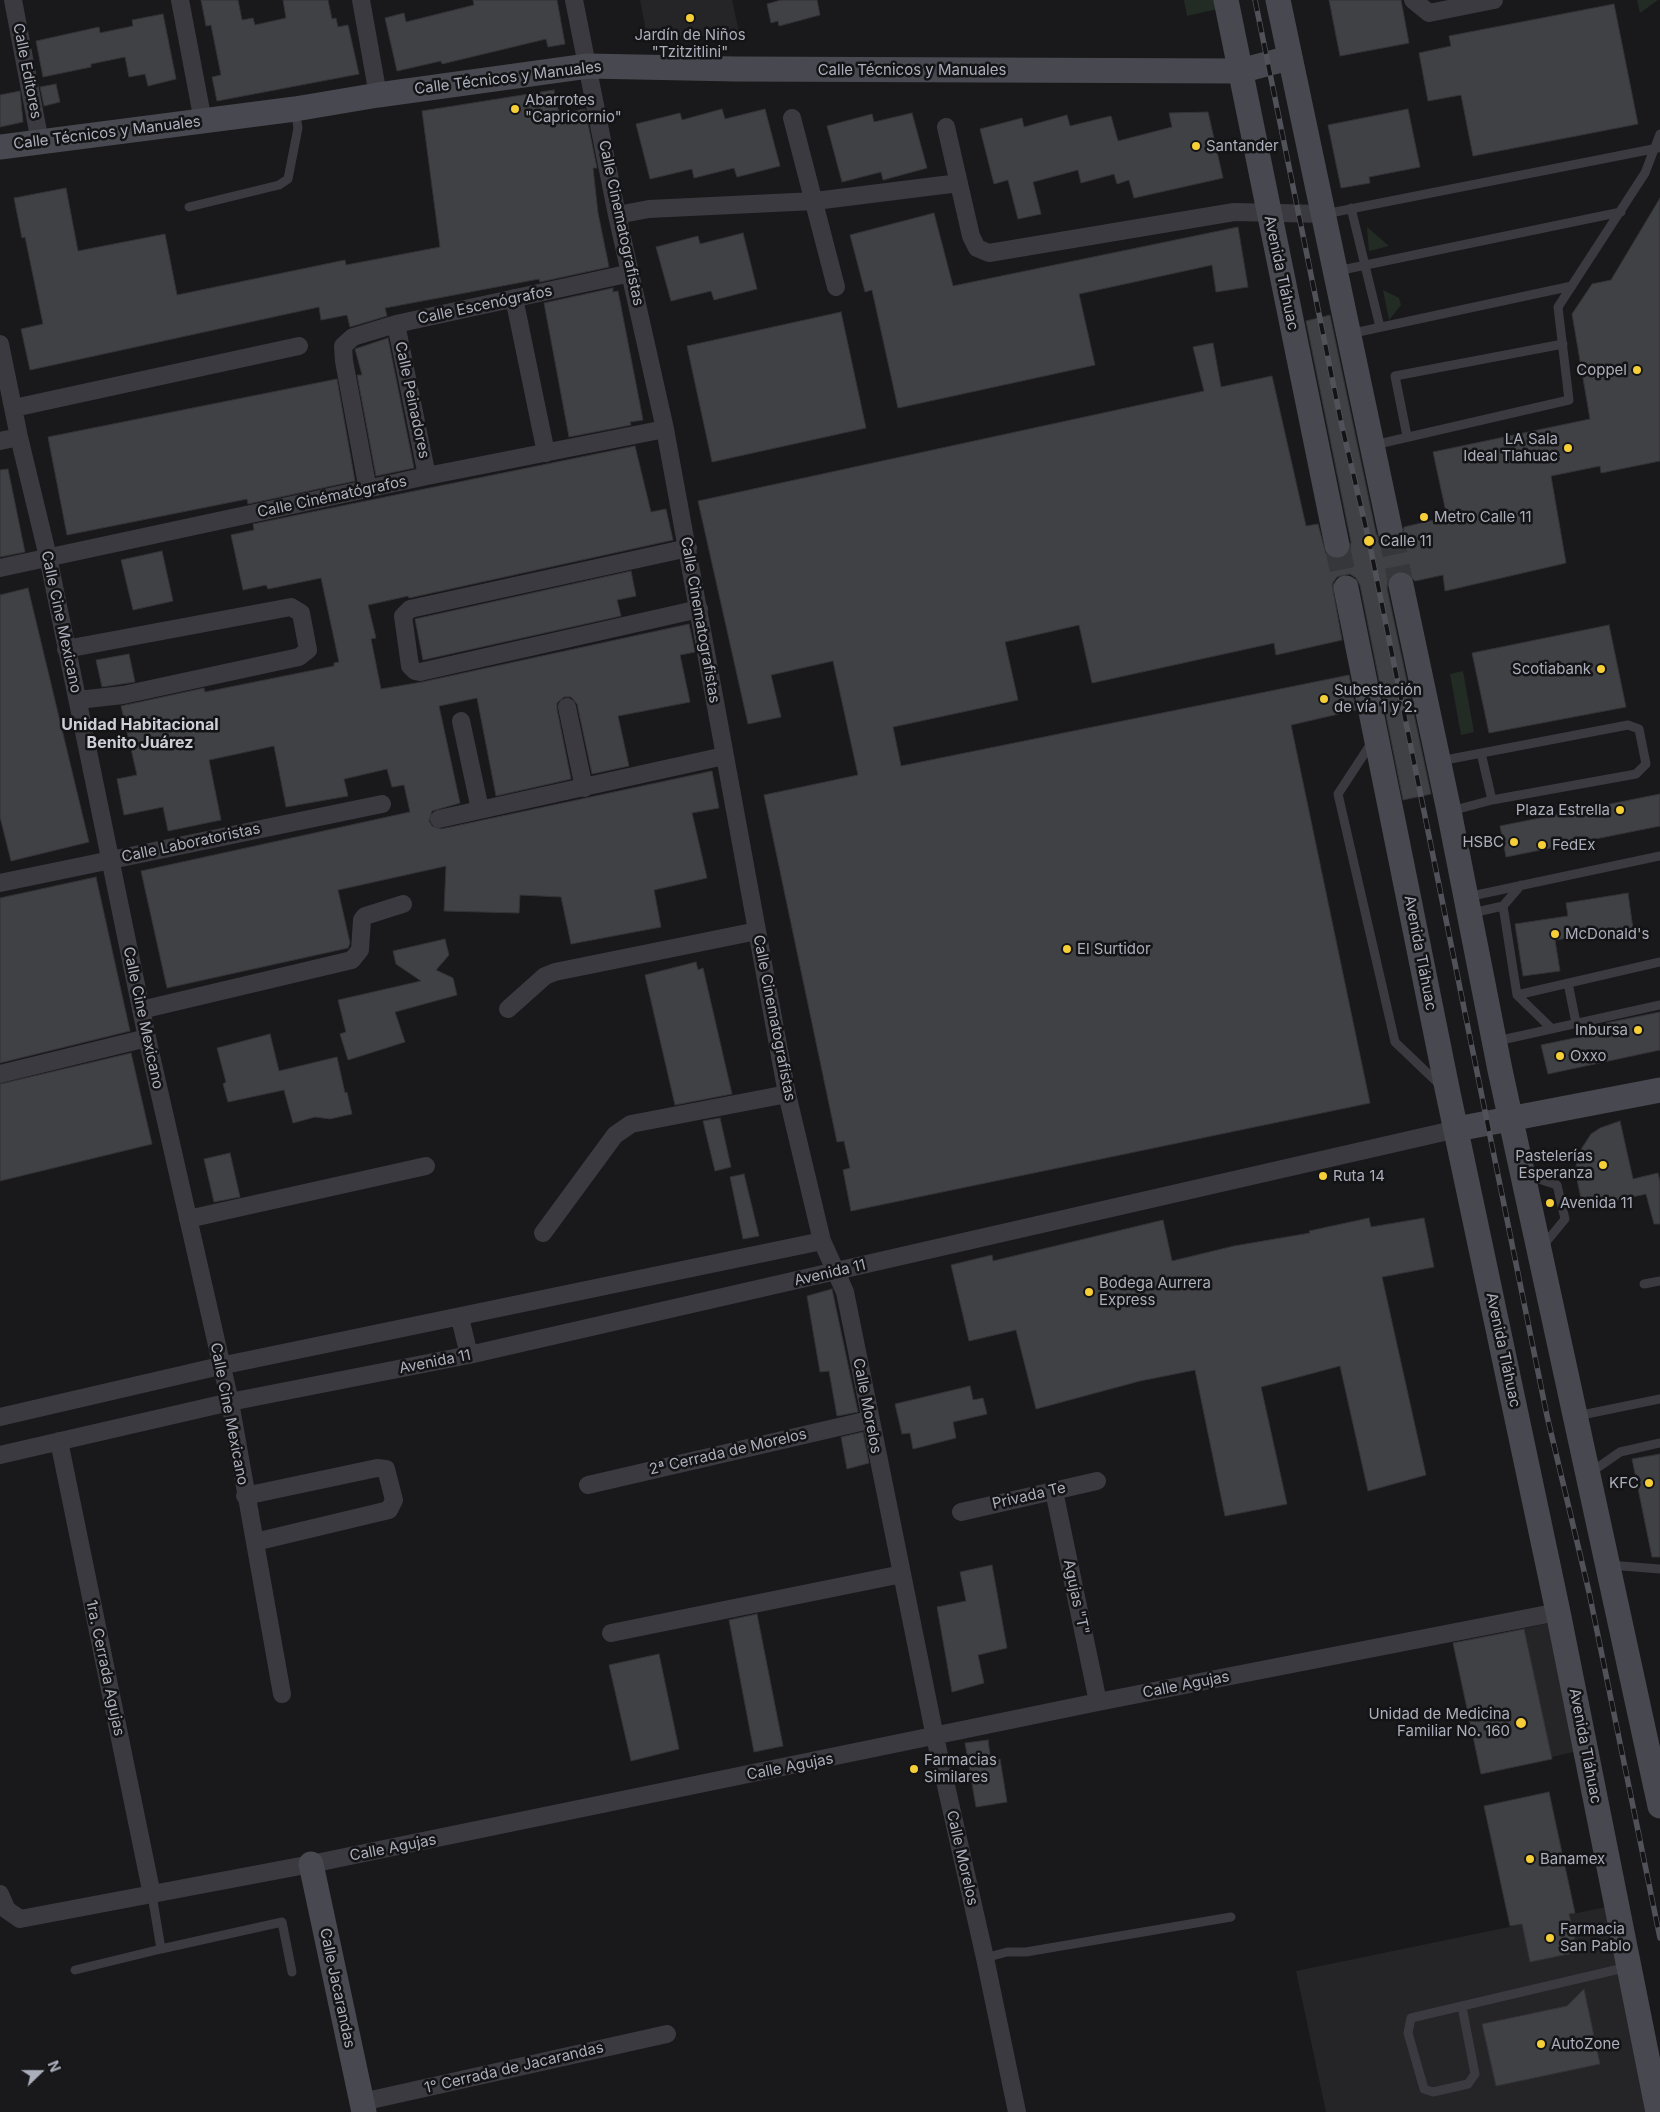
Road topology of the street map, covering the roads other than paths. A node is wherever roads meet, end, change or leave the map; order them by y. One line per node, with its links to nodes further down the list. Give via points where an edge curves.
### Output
1 (13, 0): 18 (street, Calle Editores)
2 (180, 0): 15 (street)
3 (361, 0): 12 (street)
4 (574, 0): 10 (street, Calle Cinematografistas)
5 (1226, 0): 11 (main road, Avenida Tláhuac)
6 (1278, 0): 9 (main road)
7 (1413, 0): 8 (street, via 1428,13)
8 (1494, 0)
9 (1289, 58): 11 (main road, Calle Técnicos y Manuales); 27 (main road)
10 (588, 66): 11 (main road, Calle Técnicos y Manuales, via 735,70); 12 (main road, Calle Técnicos y Manuales); 28 (street, Calle Cinematografistas)
11 (1240, 71): 25 (main road, Avenida Tláhuac)
12 (378, 94): 13 (main road, Calle Técnicos y Manuales)
13 (295, 109): 15 (main road, Calle Técnicos y Manuales); 23 (lane, via 298,128 288,179 279,185)
14 (792, 118): 22 (street)
15 (203, 121): 18 (main road, Calle Técnicos y Manuales)
16 (946, 127): 21 (street)
17 (1660, 134): 20 (lane)
18 (40, 142): 19 (main road, Calle Técnicos y Manuales)
19 (0, 147)
20 (1658, 148): 24 (lane); 26 (lane)
21 (959, 183): 22 (street); 25 (street, via 976,248 989,253 1234,212)
22 (814, 202): 28 (street, via 649,209); 33 (street)
23 (189, 207)
24 (1351, 208): 27 (lane); 29 (lane)
25 (1268, 212): 27 (street); 51 (main road, Avenida Tláhuac)
26 (1622, 212): 29 (lane); 32 (lane)
27 (1324, 214): 30 (main road)
28 (617, 215): 31 (street, Calle Cinematografistas)
29 (1365, 265): 30 (lane); 36 (lane)
30 (1336, 271): 37 (main road)
31 (631, 273): 34 (street, Calle Escenógrafos); 42 (street, Calle Cinematografistas)
32 (1572, 286): 36 (lane); 39 (lane, via 1558,307)
33 (836, 287)
34 (514, 298): 35 (street, Calle Escenógrafos); 47 (street)
35 (396, 324): 48 (street, Calle Peinadores); 49 (street, Calle Escenógrafos, via 353,336 344,346)
36 (1380, 327): 37 (lane)
37 (1349, 334): 46 (main road)
38 (0, 344): 41 (street, Calle Cine Mexicano)
39 (1563, 344): 43 (lane, via 1569,400); 43 (lane, via 1396,376)
40 (298, 346): 41 (street)
41 (14, 408): 44 (street, Calle Cine Mexicano)
42 (665, 429): 47 (street, Calle Cinématógrafos); 52 (street, Calle Cinematografistas)
43 (1407, 436): 46 (lane)
44 (19, 437): 45 (street); 53 (street, Calle Cine Mexicano)
45 (0, 441)
46 (1372, 445): 50 (main road)
47 (546, 452): 48 (street, Calle Cinématógrafos)
48 (427, 476): 49 (street, Calle Cinématógrafos)
49 (368, 490): 53 (street, Calle Cinématógrafos)
50 (1390, 530)
51 (1337, 545)
52 (688, 548): 57 (street, Calle Cinematografistas); 57 (street, via 410,609 403,616 410,666 420,672)
53 (48, 557): 54 (street, Calle Cinématógrafos); 58 (street, Calle Cine Mexicano)
54 (0, 568)
55 (1401, 585): 65 (main road)
56 (1346, 588): 62 (main road, Avenida Tláhuac)
57 (700, 610): 64 (street, Calle Cinematografistas)
58 (66, 649): 59 (street, Calle Cine Mexicano); 59 (street, via 291,607 301,613 308,650 299,657 123,696)
59 (78, 700): 73 (street, Calle Cine Mexicano)
60 (567, 707): 66 (street)
61 (461, 721): 69 (street)
62 (1376, 735): 92 (main road, Avenida Tláhuac); 92 (lane, via 1338,794 1395,1042)
63 (1481, 753): 65 (lane); 67 (lane); 67 (lane, via 1628,725 1639,729 1646,764 1636,774)
64 (724, 756): 66 (street); 79 (street, Calle Cinematografistas)
65 (1437, 761): 70 (main road)
66 (584, 788): 69 (street)
67 (1492, 800): 70 (lane)
68 (382, 804): 73 (street, Calle Laboratoristas)
69 (480, 809): 71 (street)
70 (1449, 812): 77 (main road)
71 (439, 819)
72 (1660, 856): 75 (lane)
73 (109, 860): 74 (street, Calle Laboratoristas); 85 (street, Calle Cine Mexicano)
74 (0, 883)
75 (1521, 885): 77 (lane); 78 (lane)
76 (403, 904): 85 (street, via 365,916 360,950 352,960)
77 (1468, 905): 78 (lane); 89 (main road)
78 (1503, 906): 82 (lane)
79 (757, 931): 84 (street, via 555,972 544,976); 93 (street, Calle Cinematografistas)
80 (1660, 962): 81 (lane)
81 (1568, 984): 82 (lane); 86 (lane)
82 (1517, 995): 87 (lane)
83 (1660, 1005): 86 (lane)
84 (508, 1009)
85 (141, 1010): 88 (street, Calle Cine Mexicano)
86 (1576, 1023): 87 (lane)
87 (1552, 1029): 89 (lane)
88 (147, 1038): 90 (street); 97 (street, Calle Cine Mexicano)
89 (1495, 1042): 94 (main road)
90 (0, 1074)
91 (1660, 1090): 94 (main road, Avenida 11)
92 (1448, 1093): 95 (main road, Avenida Tláhuac)
93 (787, 1094): 98 (street, via 631,1124 615,1135); 99 (street, Calle Cinematografistas)
94 (1510, 1119): 95 (main road, Avenida 11); 108 (main road)
95 (1457, 1129): 100 (street, Avenida 11); 124 (main road, Avenida Tláhuac)
96 (426, 1166): 97 (street)
97 (188, 1219): 105 (street, Calle Cine Mexicano)
98 (543, 1233)
99 (822, 1241): 100 (street, Calle Morelos); 103 (street)
100 (834, 1272): 104 (street, Avenida 11); 110 (street, Calle Morelos, via 844,1292)
101 (1660, 1281): 102 (lane)
102 (1644, 1284)
103 (460, 1318): 104 (street); 105 (street)
104 (469, 1355): 107 (street, Avenida 11)
105 (220, 1366): 107 (street, Calle Cine Mexicano); 109 (street)
106 (1660, 1399): 108 (lane)
107 (230, 1402): 111 (street, Avenida 11); 118 (street, Calle Cine Mexicano)
108 (1576, 1416): 114 (main road)
109 (0, 1417)
110 (869, 1420): 116 (street, 2ª Cerrada de Morelos); 123 (street, Calle Morelos)
111 (59, 1441): 113 (street, Avenida 11); 132 (street, 1ra. Cerrada Agujas)
112 (1660, 1443): 114 (lane, via 1620,1452)
113 (0, 1455)
114 (1588, 1474): 121 (main road)
115 (1097, 1480): 117 (street, Privada Te)
116 (588, 1485)
117 (1054, 1491): 119 (street, Privada Te); 127 (street, Agujas "T")
118 (246, 1496): 120 (street, Calle Cine Mexicano); 120 (street, via 377,1468 386,1469 394,1500 389,1510)
119 (961, 1512)
120 (255, 1542): 126 (street, Calle Cine Mexicano)
121 (1609, 1565): 122 (lane); 129 (main road)
122 (1660, 1569)
123 (902, 1574): 125 (street); 128 (street, Calle Morelos)
124 (1558, 1612): 127 (street, Calle Agujas); 136 (main road, Avenida Tláhuac)
125 (611, 1634)
126 (282, 1694)
127 (1098, 1702): 128 (street, Calle Agujas)
128 (935, 1738): 130 (street, Calle Agujas); 135 (street, Calle Morelos)
129 (1660, 1806)
130 (311, 1864): 132 (street, Calle Agujas); 141 (main road, Calle Jacarandas)
131 (0, 1894): 132 (street, Calle Agujas, via 7,1910 20,1919)
132 (152, 1895): 134 (lane)
133 (1231, 1917): 135 (lane)
134 (162, 1950): 137 (lane); 138 (lane, via 282,1922)
135 (985, 1958): 142 (street, Calle Morelos)
136 (1629, 1967): 139 (lane); 143 (main road, Avenida Tláhuac)
137 (75, 1970)
138 (292, 1972)
139 (1462, 2007): 139 (lane, via 1475,2074 1468,2084 1433,2092 1424,2089 1408,2033 1411,2018)
140 (666, 2034): 141 (street, 1° Cerrada de Jacarandas)
141 (363, 2107)
142 (1017, 2112)
143 (1658, 2112)

